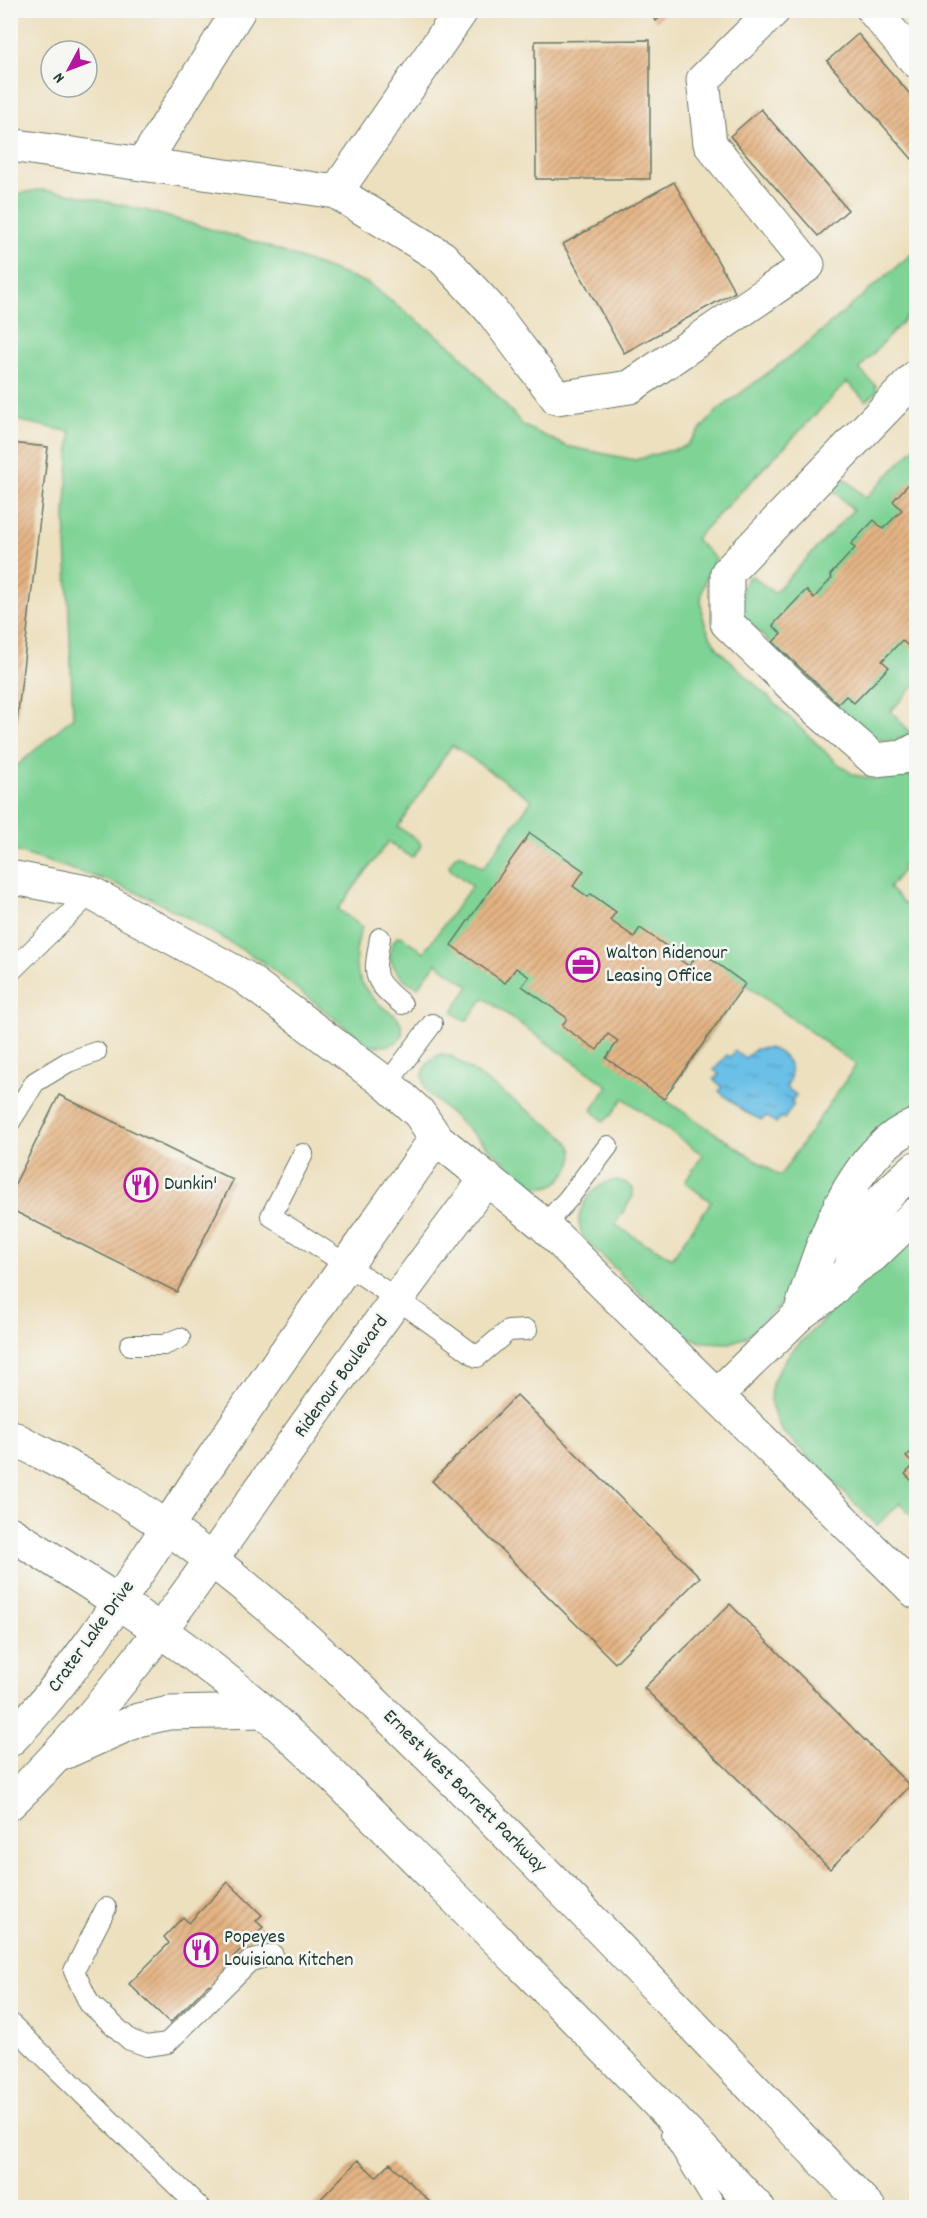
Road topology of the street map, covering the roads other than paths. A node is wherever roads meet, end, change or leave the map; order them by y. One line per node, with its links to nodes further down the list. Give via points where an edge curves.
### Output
1 (239, 10): 7 (main road)
2 (462, 10): 8 (main road)
3 (774, 10): 8 (main road, via 703,80 710,144 808,265 630,387 557,398 491,310 442,257)
4 (873, 10): 5 (main road)
5 (916, 61)
6 (10, 145): 7 (main road)
7 (143, 165): 8 (main road)
8 (336, 192)
9 (916, 377): 10 (main road, via 727,573 727,623 875,760 903,757)
10 (916, 750)
11 (10, 877): 12 (main road)
12 (91, 893): 14 (lane); 18 (main road, via 244,976)
13 (380, 938): 15 (lane, via 374,972 383,989)
14 (10, 972)
15 (402, 1004)
16 (432, 1024): 18 (lane)
17 (96, 1052): 19 (lane, via 68,1062 35,1082)
18 (387, 1083): 21 (main road, via 419,1113)
19 (10, 1122)
20 (916, 1125): 31 (main road, via 886,1144 858,1174 837,1211)
21 (436, 1138): 25 (main road); 28 (main road)
22 (608, 1146): 27 (lane)
23 (303, 1154): 28 (lane, via 271,1216)
24 (916, 1168): 29 (main road, via 867,1219)
25 (488, 1178): 27 (main road); 30 (main road, Ridenour Boulevard)
26 (916, 1214): 29 (main road, via 872,1256)
27 (544, 1225): 35 (main road)
28 (347, 1263): 30 (lane); 37 (main road)
29 (850, 1271): 31 (main road, via 827,1295)
30 (398, 1298): 32 (lane, via 477,1357 508,1331); 39 (main road, Ridenour Boulevard)
31 (800, 1314): 35 (main road)
32 (526, 1330)
33 (180, 1338): 34 (lane, via 164,1345)
34 (130, 1345)
35 (718, 1394): 40 (main road)
36 (10, 1436): 37 (main road, Ernest West Barrett Parkway, via 108,1489)
37 (167, 1529): 39 (main road, Ernest West Barrett Parkway); 41 (main road, Crater Lake Drive)
38 (10, 1533): 41 (main road)
39 (212, 1561): 42 (main road, Ridenour Boulevard); 54 (main road, Ernest West Barrett Parkway, via 282,1617 513,1839)
40 (916, 1592)
41 (120, 1602): 42 (main road); 44 (main road, Crater Lake Drive, via 52,1695)
42 (161, 1631): 43 (main road); 45 (main road)
43 (263, 1711): 45 (main road, via 169,1713 138,1720); 50 (main road, via 316,1759)
44 (10, 1740)
45 (59, 1755): 46 (main road)
46 (10, 1803)
47 (106, 1908): 48 (lane, via 74,1971 89,2003 130,2040 147,2046 167,2043 250,1961)
48 (273, 1954)
49 (10, 2023): 51 (lane)
50 (641, 2085): 52 (lane); 53 (main road)
51 (200, 2208)
52 (717, 2208)
53 (758, 2208)
54 (869, 2208)

